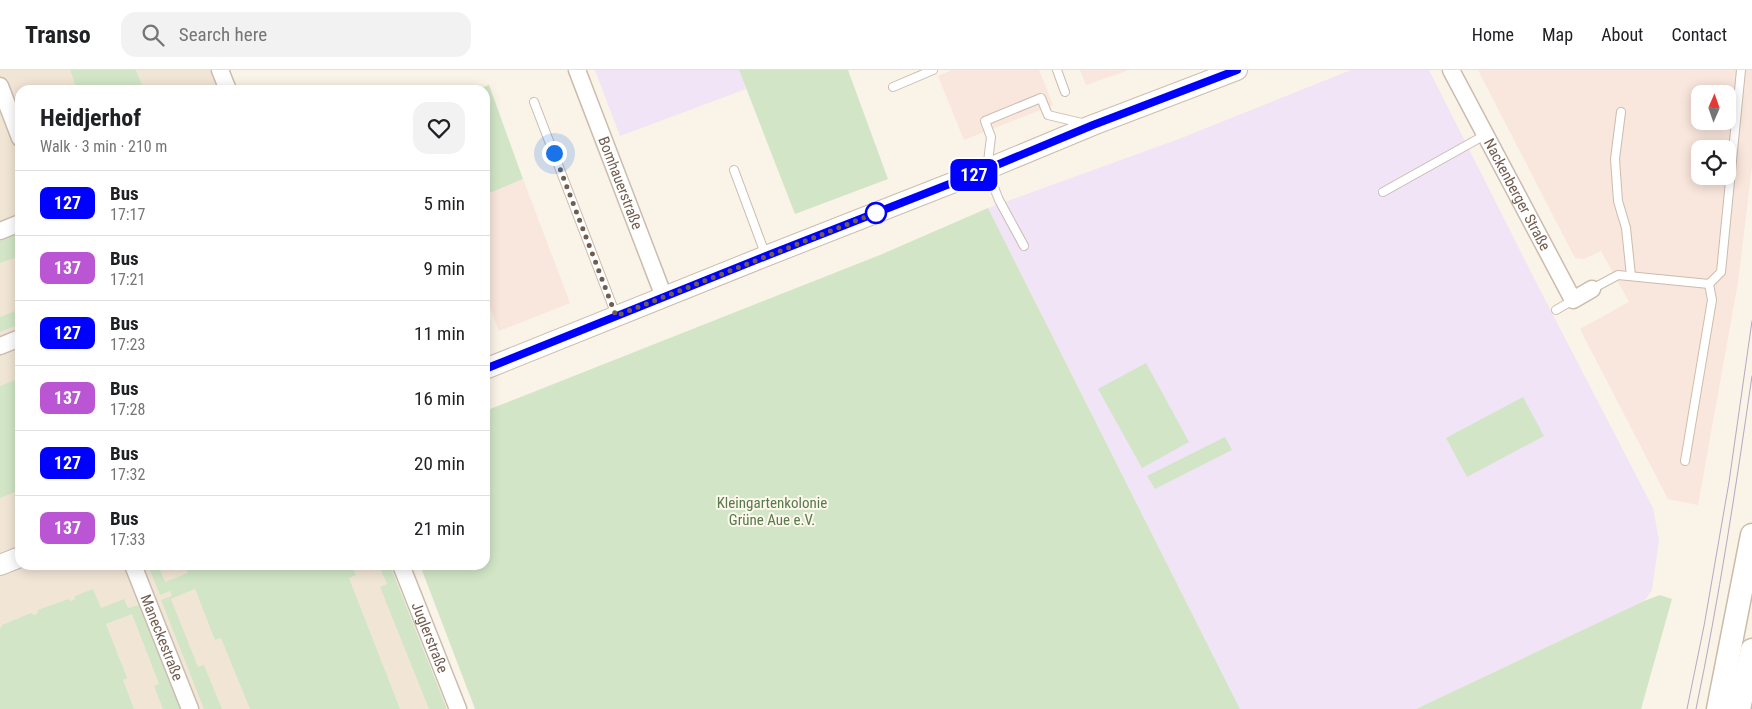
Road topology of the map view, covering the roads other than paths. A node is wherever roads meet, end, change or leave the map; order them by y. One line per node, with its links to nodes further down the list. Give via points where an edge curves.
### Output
1 (220, 70): 8 (street)
2 (577, 70): 27 (street, Bomhauerstraße)
3 (933, 70): 10 (lane)
4 (1057, 70): 11 (lane)
5 (1236, 70): 15 (street)
6 (1451, 70): 16 (street, Nackenberger Straße)
7 (1741, 70): 25 (lane, via 1721,272)
8 (226, 85)
9 (0, 86): 14 (street)
10 (893, 87)
11 (1065, 92)
12 (534, 102): 30 (lane)
13 (1621, 112): 24 (lane, via 1615,159 1618,201 1626,228)
14 (15, 125)
15 (1093, 125): 18 (street); 18 (lane, via 1048,115 1041,98 984,120 991,137)
16 (1486, 135): 19 (lane); 28 (street, Nackenberger Straße)
17 (734, 170): 23 (lane)
18 (987, 170): 22 (lane); 23 (street)
19 (1384, 192)
20 (15, 225): 21 (street)
21 (0, 230)
22 (1024, 246)
23 (766, 256): 27 (street)
24 (1631, 276): 25 (lane); 26 (lane, via 1618,275)
25 (1709, 284): 34 (lane, via 1712,300)
26 (1592, 289): 28 (street)
27 (664, 297): 30 (street)
28 (1573, 300): 29 (lane)
29 (1556, 310)
30 (616, 316): 33 (street)
31 (15, 340): 32 (street)
32 (0, 346)
33 (490, 367)
34 (1685, 461)
35 (1752, 534): 43 (main road)
36 (15, 559): 37 (street)
37 (0, 565)
38 (135, 570): 41 (street, Maneckestraße)
39 (403, 570): 42 (street, Juglerstraße)
40 (1752, 650): 44 (main road)
41 (190, 709)
42 (458, 709)
43 (1718, 709)
44 (1739, 709)

